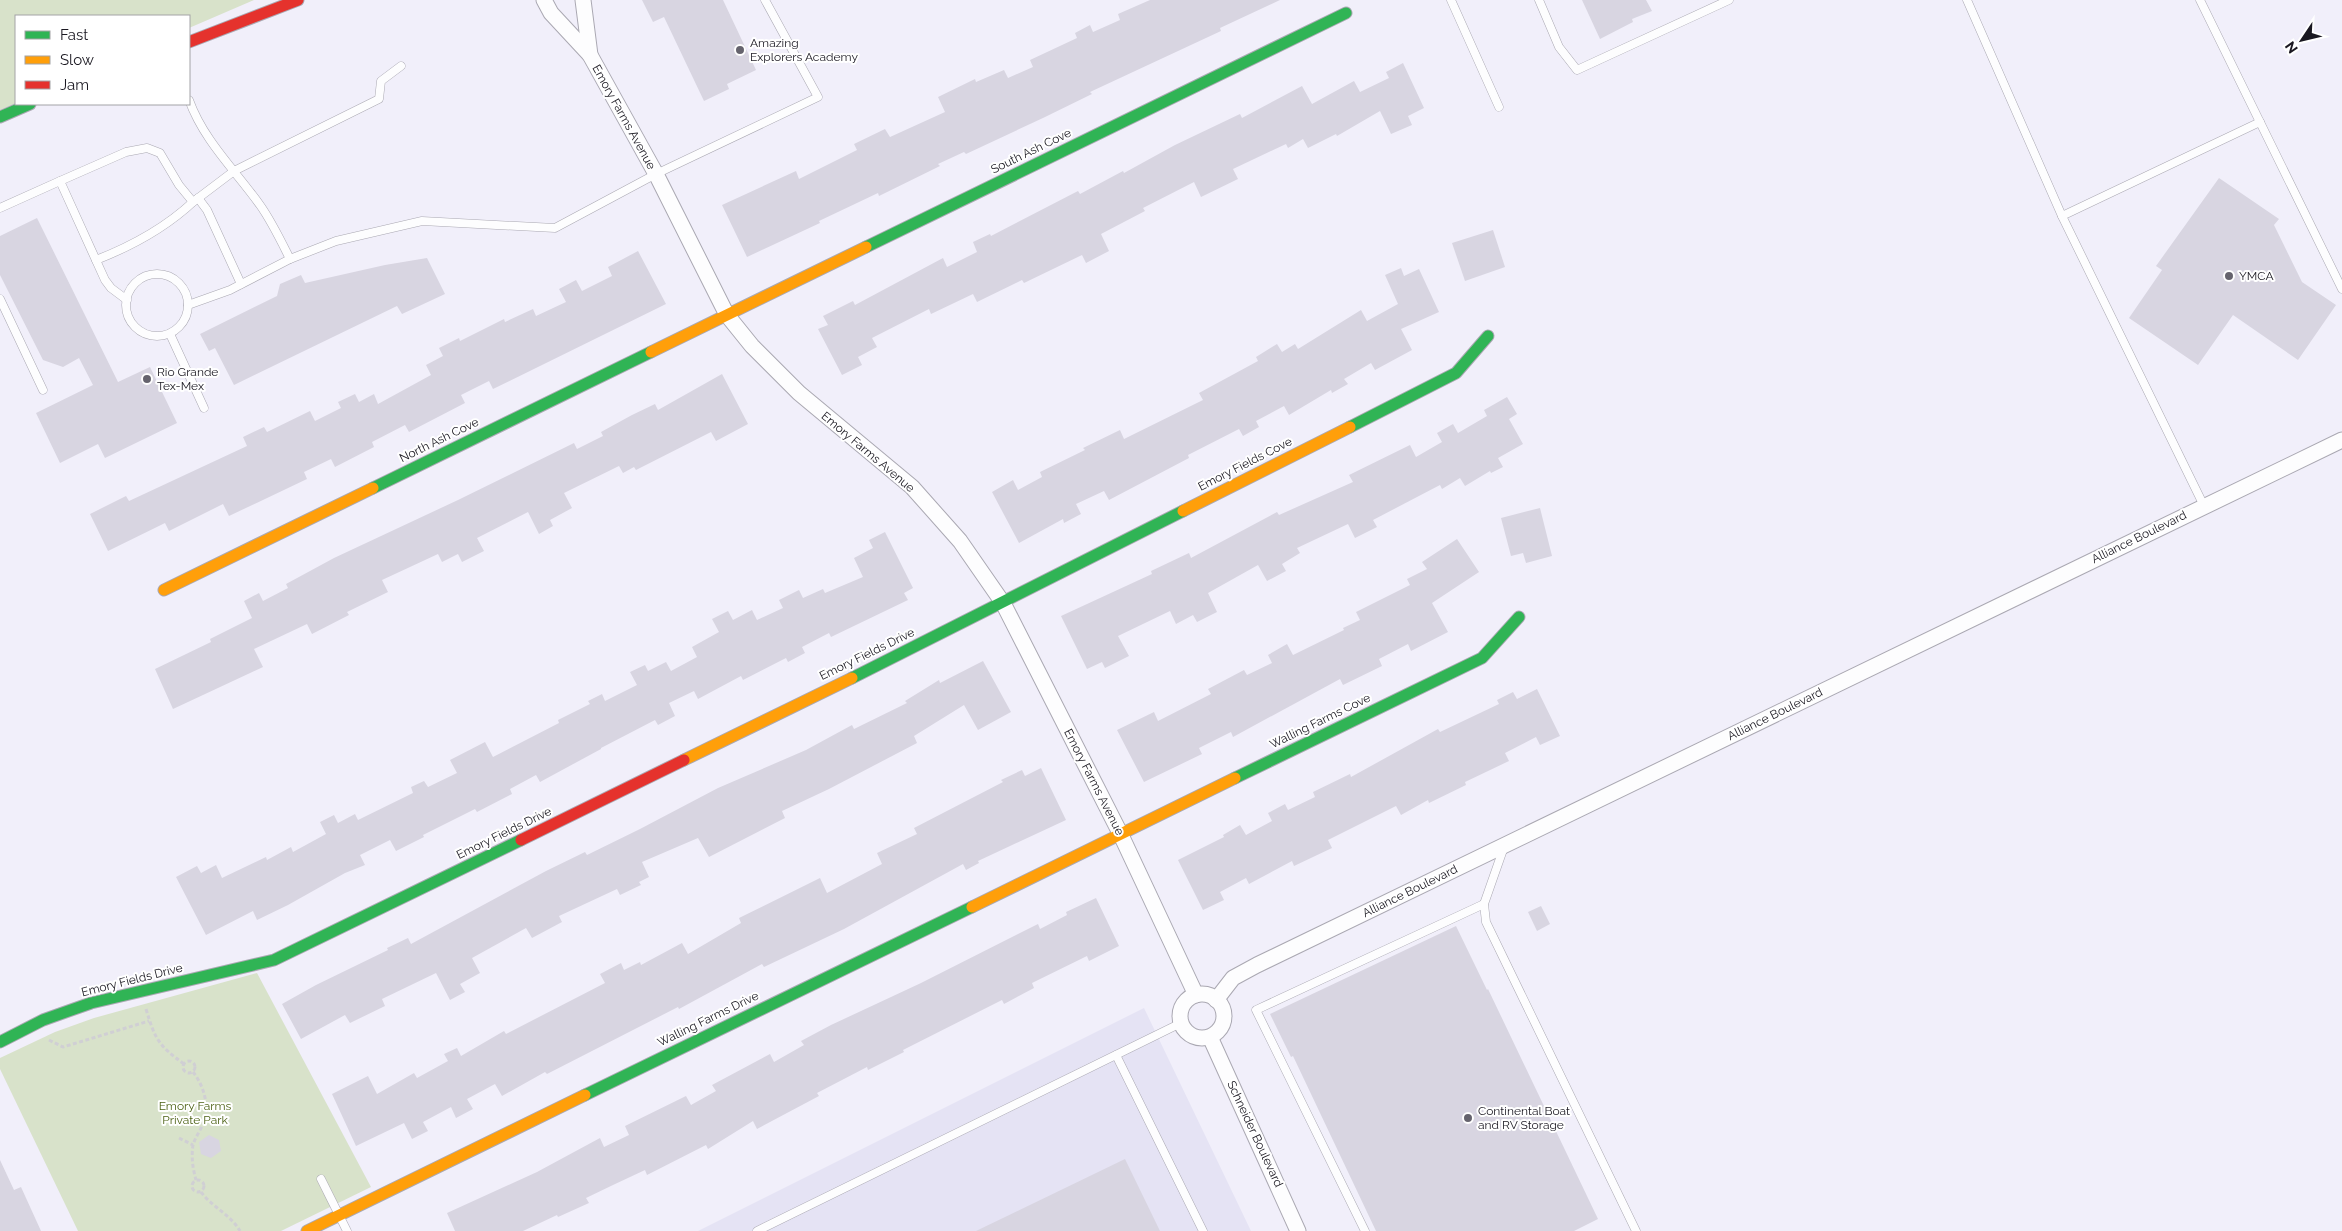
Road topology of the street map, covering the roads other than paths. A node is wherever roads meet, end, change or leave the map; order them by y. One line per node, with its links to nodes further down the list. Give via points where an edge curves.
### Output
1 (298, 0): 11 (street)
2 (544, 0): 12 (street, Emory Farms Avenue, via 551,13)
3 (583, 0): 12 (street, Emory Farms Avenue)
4 (765, 0): 20 (lane, via 818,97)
5 (1451, 0): 16 (lane)
6 (1539, 0): 9 (lane, via 1559,47 1576,70)
7 (1967, 0): 24 (lane)
8 (2200, 0): 18 (lane)
9 (1727, 1)
10 (1346, 13): 32 (street, South Ash Cove)
11 (190, 42)
12 (590, 55): 20 (street, Emory Farms Avenue)
13 (401, 66): 19 (lane, via 381,81 379,99)
14 (190, 102): 19 (lane, via 212,145)
15 (28, 105): 17 (street)
16 (1499, 107)
17 (0, 116)
18 (2260, 122): 24 (lane); 28 (lane)
19 (234, 170): 22 (lane); 25 (lane, via 262,207)
20 (656, 174): 25 (lane, via 555,228 422,221 336,241); 32 (street, Emory Farms Avenue)
21 (60, 180): 22 (lane, via 126,152 147,148 160,153 179,185); 23 (lane); 26 (lane)
22 (196, 200): 26 (lane, via 153,234); 27 (lane, via 207,210)
23 (0, 208)
24 (2062, 216): 38 (lane)
25 (290, 259): 27 (lane)
26 (96, 260): 30 (lane, via 111,288)
27 (241, 284): 31 (lane)
28 (2342, 289)
29 (0, 299): 35 (lane)
30 (127, 300): 31 (lane, via 140,278 160,274 179,282 185,290); 33 (lane, via 132,324 140,331 149,335)
31 (188, 305): 33 (lane, via 184,320)
32 (727, 315): 39 (street, North Ash Cove); 40 (street, Emory Farms Avenue, via 752,346 799,393 912,487 960,541)
33 (170, 334): 36 (lane)
34 (1488, 336): 40 (street, Emory Fields Cove, via 1456,372)
35 (43, 390)
36 (204, 408)
37 (2342, 440): 38 (street, Alliance Boulevard)
38 (2204, 506): 43 (street, Alliance Boulevard)
39 (164, 590)
40 (1003, 602): 42 (street, Emory Farms Avenue); 49 (street, Emory Fields Drive, via 274,960 91,1003 43,1020)
41 (1519, 618): 42 (street, Walling Farms Cove, via 1482,658)
42 (1120, 833): 45 (street, Emory Farms Avenue); 52 (street, Walling Farms Drive)
43 (1505, 845): 44 (lane); 46 (street, Alliance Boulevard, via 1257,965 1233,978)
44 (1484, 904): 58 (lane, via 1256,1010); 59 (lane, via 1486,922)
45 (1196, 995): 46 (street); 47 (street, via 1184,1003 1179,1016)
46 (1216, 1000): 48 (street, via 1221,1006 1223,1020 1221,1027)
47 (1181, 1024): 48 (street, via 1196,1038); 50 (lane)
48 (1210, 1037): 57 (street, Schneider Boulevard)
49 (0, 1042)
50 (1116, 1055): 55 (lane); 56 (lane)
51 (321, 1179): 52 (lane)
52 (339, 1215): 53 (street, Walling Farms Drive); 54 (lane)
53 (307, 1231)
54 (347, 1231)
55 (757, 1231)
56 (1203, 1231)
57 (1298, 1231)
58 (1365, 1231)
59 (1636, 1231)

